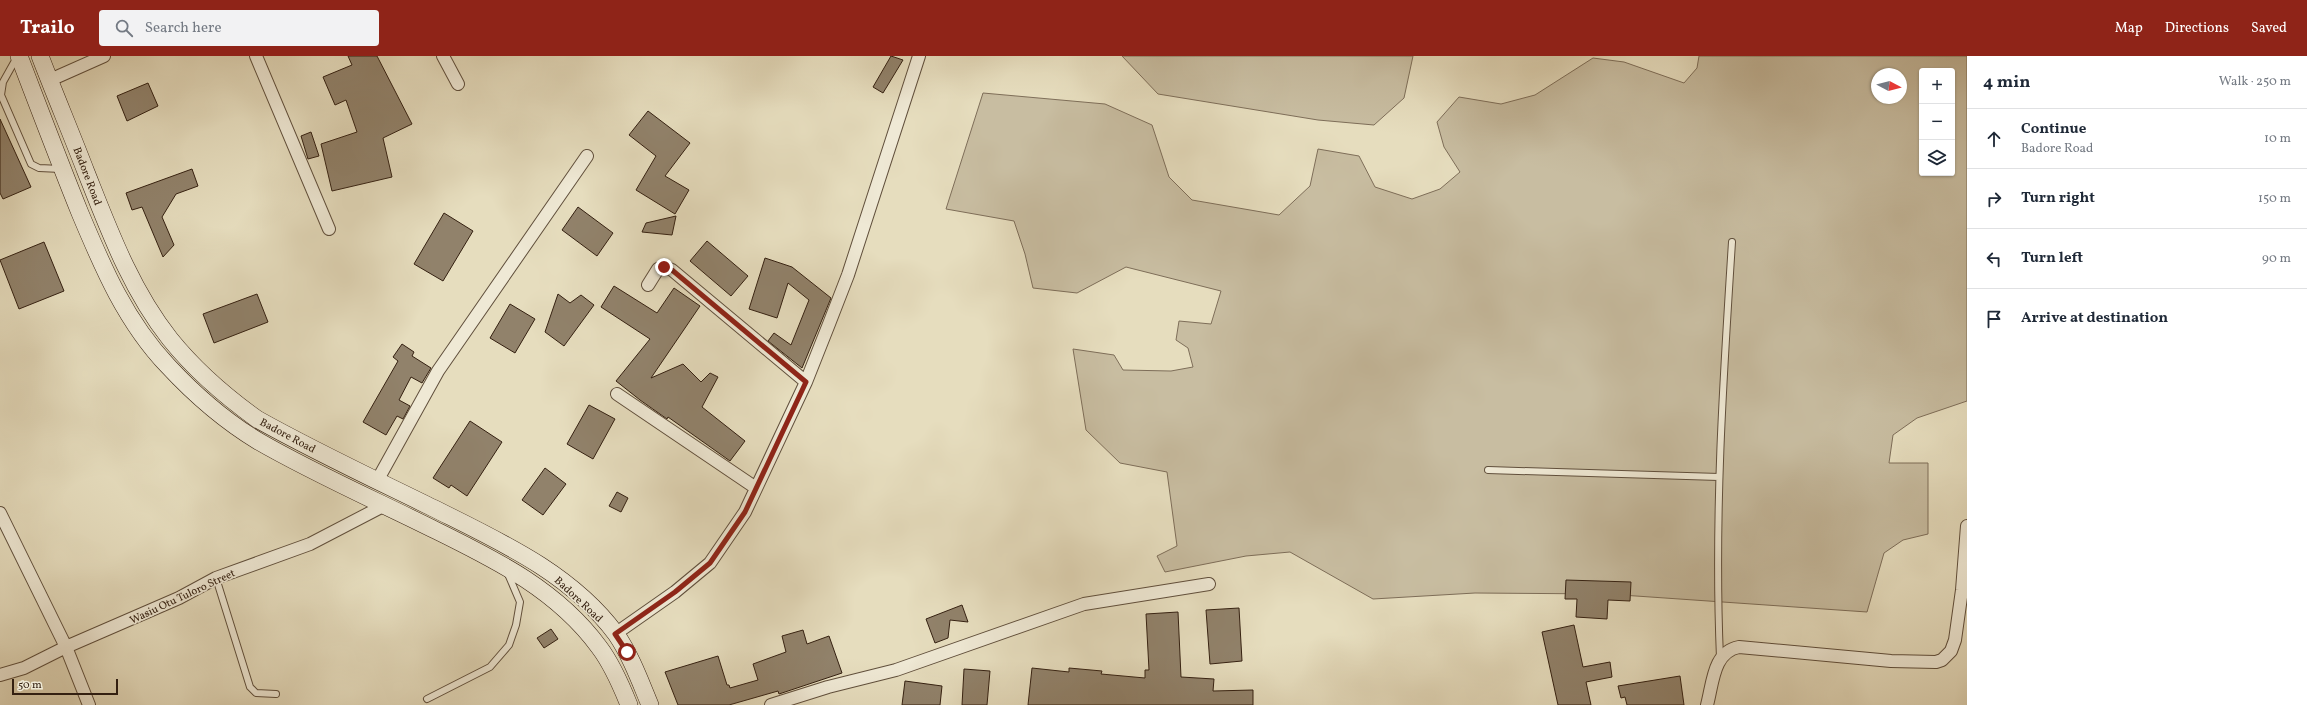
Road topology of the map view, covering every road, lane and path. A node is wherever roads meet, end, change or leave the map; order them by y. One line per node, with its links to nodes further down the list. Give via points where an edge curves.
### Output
1 (18, 56): 10 (main road, Badore Road); 10 (lane, via 3,82 1,95 31,164 39,168)
2 (40, 56): 7 (main road, Badore Road)
3 (104, 56): 7 (street)
4 (256, 56): 11 (street)
5 (443, 56): 8 (street)
6 (919, 56): 14 (street, via 848,275)
7 (50, 80): 18 (main road, Badore Road, via 130,277 171,340 208,380 257,419)
8 (458, 84)
9 (587, 156): 18 (street, via 438,371)
10 (63, 169): 20 (main road, Badore Road, via 110,284 135,324 167,366 216,411 257,440)
11 (329, 229)
12 (1732, 242): 17 (lane)
13 (648, 285): 14 (street, via 658,269 664,267 672,270)
14 (806, 382): 19 (street)
15 (618, 394): 19 (street)
16 (1488, 470): 17 (lane)
17 (1719, 477): 28 (lane)
18 (377, 480): 26 (main road, Badore Road, via 485,533 551,572 576,592)
19 (756, 488): 26 (street, via 745,512 710,563 675,592)
20 (385, 505): 23 (main road, Badore Road); 24 (street, Wasiu Otu Tuloro Street, via 310,544)
21 (0, 513): 27 (street)
22 (1967, 526): 28 (street, via 1955,640 1951,651 1942,660 1891,661 1739,648 1728,649)
23 (505, 567): 31 (lane, via 520,602 509,645 490,667); 33 (main road, Badore Road, via 534,583 588,633 614,671)
24 (216, 578): 27 (street, Wasiu Otu Tuloro Street, via 179,598); 30 (lane, via 250,687 256,693)
25 (1209, 584): 35 (street, via 1084,604 896,670)
26 (615, 634): 34 (main road, Badore Road, via 635,668)
27 (66, 647): 29 (street, Wasiu Otu Tuloro Street, via 24,668); 32 (street)
28 (1720, 658): 36 (street)
29 (0, 675)
30 (276, 694)
31 (427, 699)
32 (89, 705)
33 (628, 705)
34 (650, 705)
35 (771, 705)
36 (1707, 705)

